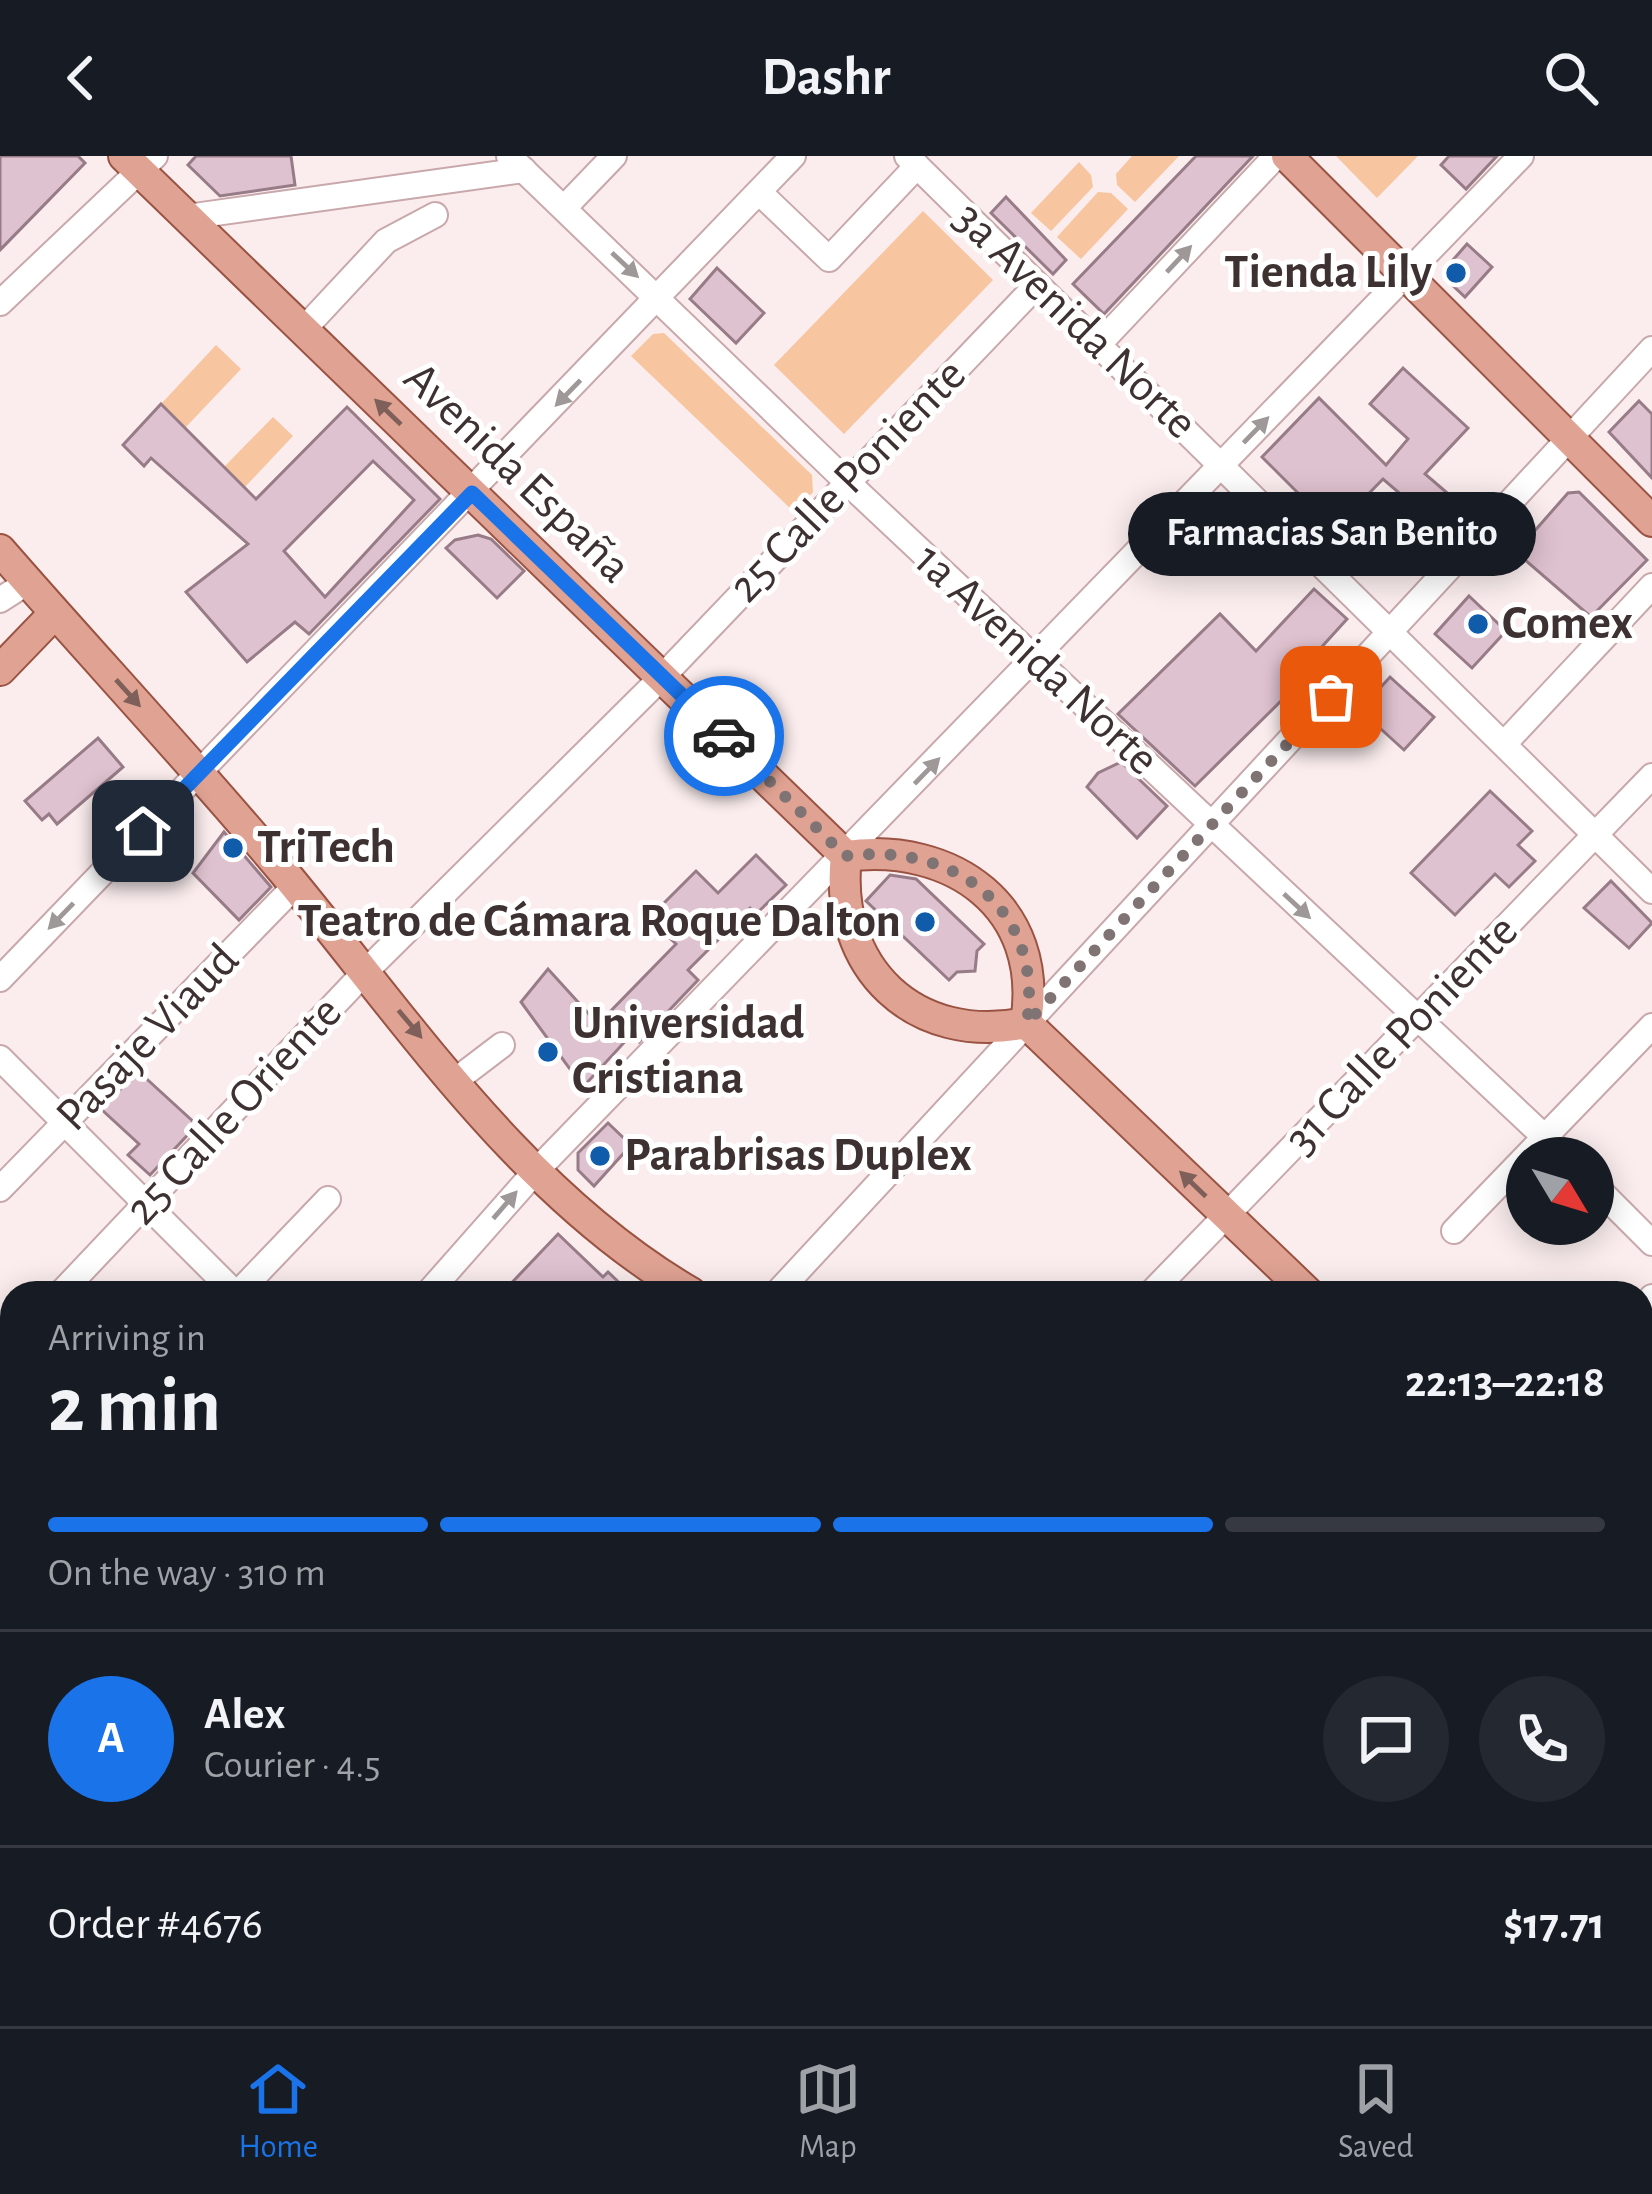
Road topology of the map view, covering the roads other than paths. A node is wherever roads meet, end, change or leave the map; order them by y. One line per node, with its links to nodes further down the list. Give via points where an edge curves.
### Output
1 (614, 156): 10 (street)
2 (793, 156): 9 (street)
3 (1276, 156): 18 (street, one-way to 3)
4 (1287, 156): 13 (main road)
5 (1521, 156): 13 (street)
6 (139, 161): 12 (main road, Avenida España); 16 (street)
7 (912, 161): 9 (street, via 829,259); 14 (street, 3a Avenida Norte)
8 (517, 163): 10 (street, 1a Avenida Norte); 12 (street)
9 (759, 192): 15 (street)
10 (564, 208): 15 (street, 1a Avenida Norte, one-way to 15)
11 (435, 215): 17 (street, via 386,241)
12 (187, 218): 17 (main road, Avenida España)
13 (1405, 275): 20 (main road); 21 (street, one-way to 13)
14 (1035, 286): 18 (street, 3a Avenida Norte); 22 (street, 25 Calle Poniente)
15 (659, 297): 22 (street, 1a Avenida Norte); 23 (street, one-way to 23)
16 (0, 303)
17 (304, 329): 23 (main road, Avenida España, one-way to 17)
18 (1099, 344): 21 (street, 3a Avenida Norte)
19 (1652, 349): 20 (street)
20 (1568, 440): 24 (main road); 29 (street)
21 (1222, 466): 28 (street, 3a Avenida Norte); 35 (street)
22 (846, 482): 35 (street, 1a Avenida Norte); 37 (street, 25 Calle Poniente)
23 (472, 493): 37 (main road, Avenida España); 39 (street)
24 (1652, 520)
25 (1350, 538): 28 (street)
26 (0, 550): 30 (main road)
27 (1428, 551): 29 (street)
28 (1324, 566): 34 (street, 3a Avenida Norte)
29 (1448, 571): 34 (street)
30 (28, 582): 32 (street); 33 (main road)
31 (1652, 586): 38 (street)
32 (0, 600)
33 (56, 613): 36 (main road); 39 (main road, one-way to 39)
34 (1391, 632): 38 (street, 3a Avenida Norte); 41 (street)
35 (1035, 658): 41 (street, 1a Avenida Norte); 43 (street, one-way to 35)
36 (0, 670)
37 (663, 676): 43 (main road, Avenida España); 46 (street, 25 Calle Oriente)
38 (1504, 744): 42 (street, 3a Avenida Norte)
39 (201, 772): 44 (main road); 47 (street, one-way to 47)
40 (1652, 776): 42 (street, 31 Calle Poniente)
41 (1212, 826): 48 (street, 1a Avenida Norte, one-way to 48); 49 (street)
42 (1597, 836): 45 (street, 3a Avenida Norte); 48 (street, 31 Calle Poniente)
43 (845, 856): 49 (main road, via 916,855 976,884 1017,937 1029,980); 49 (main road, via 848,923 867,964 898,998 959,1026); 56 (street)
44 (295, 886): 46 (main road); 54 (street, Pasaje Viaud)
45 (1652, 891)
46 (366, 971): 53 (main road, one-way to 53); 60 (street, 25 Calle Oriente)
47 (0, 979)
48 (1416, 1019): 55 (street, 1a Avenida Norte); 61 (street, 31 Calle Poniente)
49 (1027, 1023): 61 (main road, one-way to 49); 69 (street)
50 (1652, 1025): 55 (street)
51 (502, 1045): 53 (street)
52 (0, 1058): 54 (street)
53 (456, 1080): 56 (main road)
54 (66, 1123): 57 (street, Pasaje Viaud); 60 (street)
55 (1546, 1136): 62 (street)
56 (534, 1172): 67 (street, one-way to 56); 68 (main road)
57 (0, 1189)
58 (328, 1199): 66 (street)
59 (1614, 1205): 63 (street)
60 (147, 1206): 64 (street, 25 Calle Oriente); 65 (street)
61 (1227, 1217): 70 (street, 31 Calle Poniente); 71 (main road)
62 (1454, 1231)
63 (1652, 1243)
64 (73, 1281)
65 (224, 1281)
66 (248, 1281)
67 (439, 1281)
68 (671, 1281)
69 (788, 1281)
70 (1163, 1281)
71 (1295, 1281)

